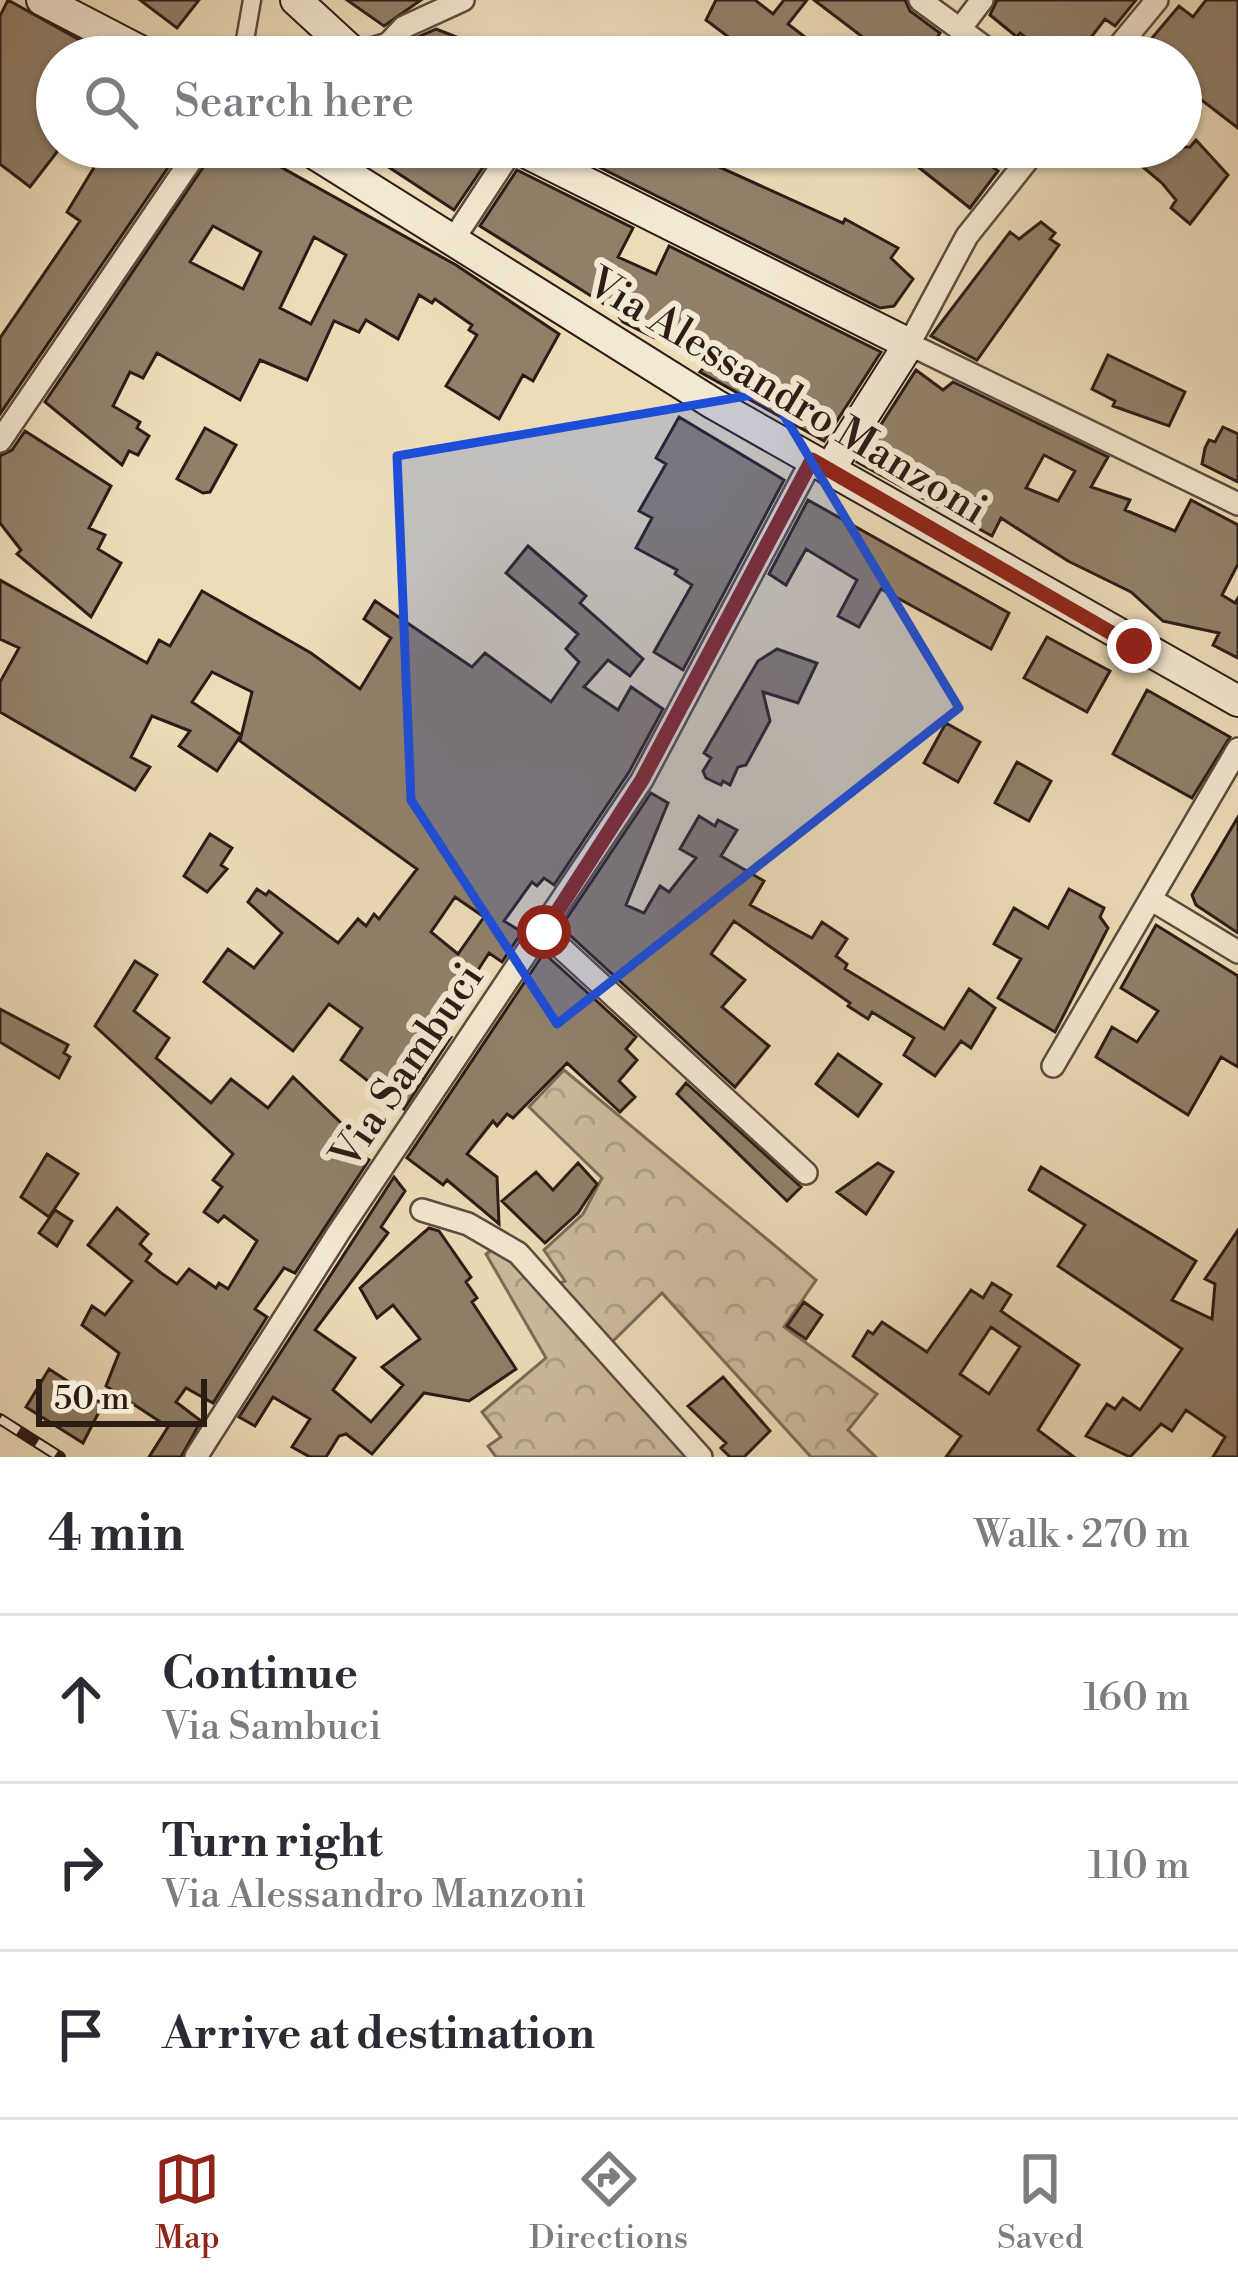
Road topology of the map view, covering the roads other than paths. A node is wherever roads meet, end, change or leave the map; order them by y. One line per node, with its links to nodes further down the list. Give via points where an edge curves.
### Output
1 (42, 0): 9 (main road)
2 (252, 0): 10 (street)
3 (463, 0): 12 (street)
4 (920, 0): 8 (street)
5 (982, 0): 8 (street)
6 (1157, 0): 14 (street)
7 (315, 7): 11 (main road)
8 (960, 29): 13 (street)
9 (111, 36)
10 (246, 36)
11 (340, 36)
12 (396, 36)
13 (970, 36)
14 (1127, 36)
15 (186, 168): 22 (street)
16 (336, 168): 20 (main road, Via Alessandro Manzoni)
17 (500, 168): 20 (street)
18 (556, 168): 21 (main road)
19 (1021, 168): 21 (street, via 967,236)
20 (451, 243): 23 (main road, Via Alessandro Manzoni)
21 (909, 344): 23 (main road); 24 (street)
22 (0, 441)
23 (820, 465): 25 (main road, Via Alessandro Manzoni); 28 (street, Via Sambuci, via 642,780)
24 (1238, 504)
25 (1238, 701)
26 (1238, 749): 27 (street)
27 (1152, 900): 29 (street); 30 (street)
28 (544, 932): 31 (street); 33 (street, Via Sambuci)
29 (1238, 952)
30 (1053, 1066)
31 (806, 1173)
32 (422, 1210): 34 (street, via 468,1224 518,1253)
33 (196, 1457)
34 (701, 1457)

